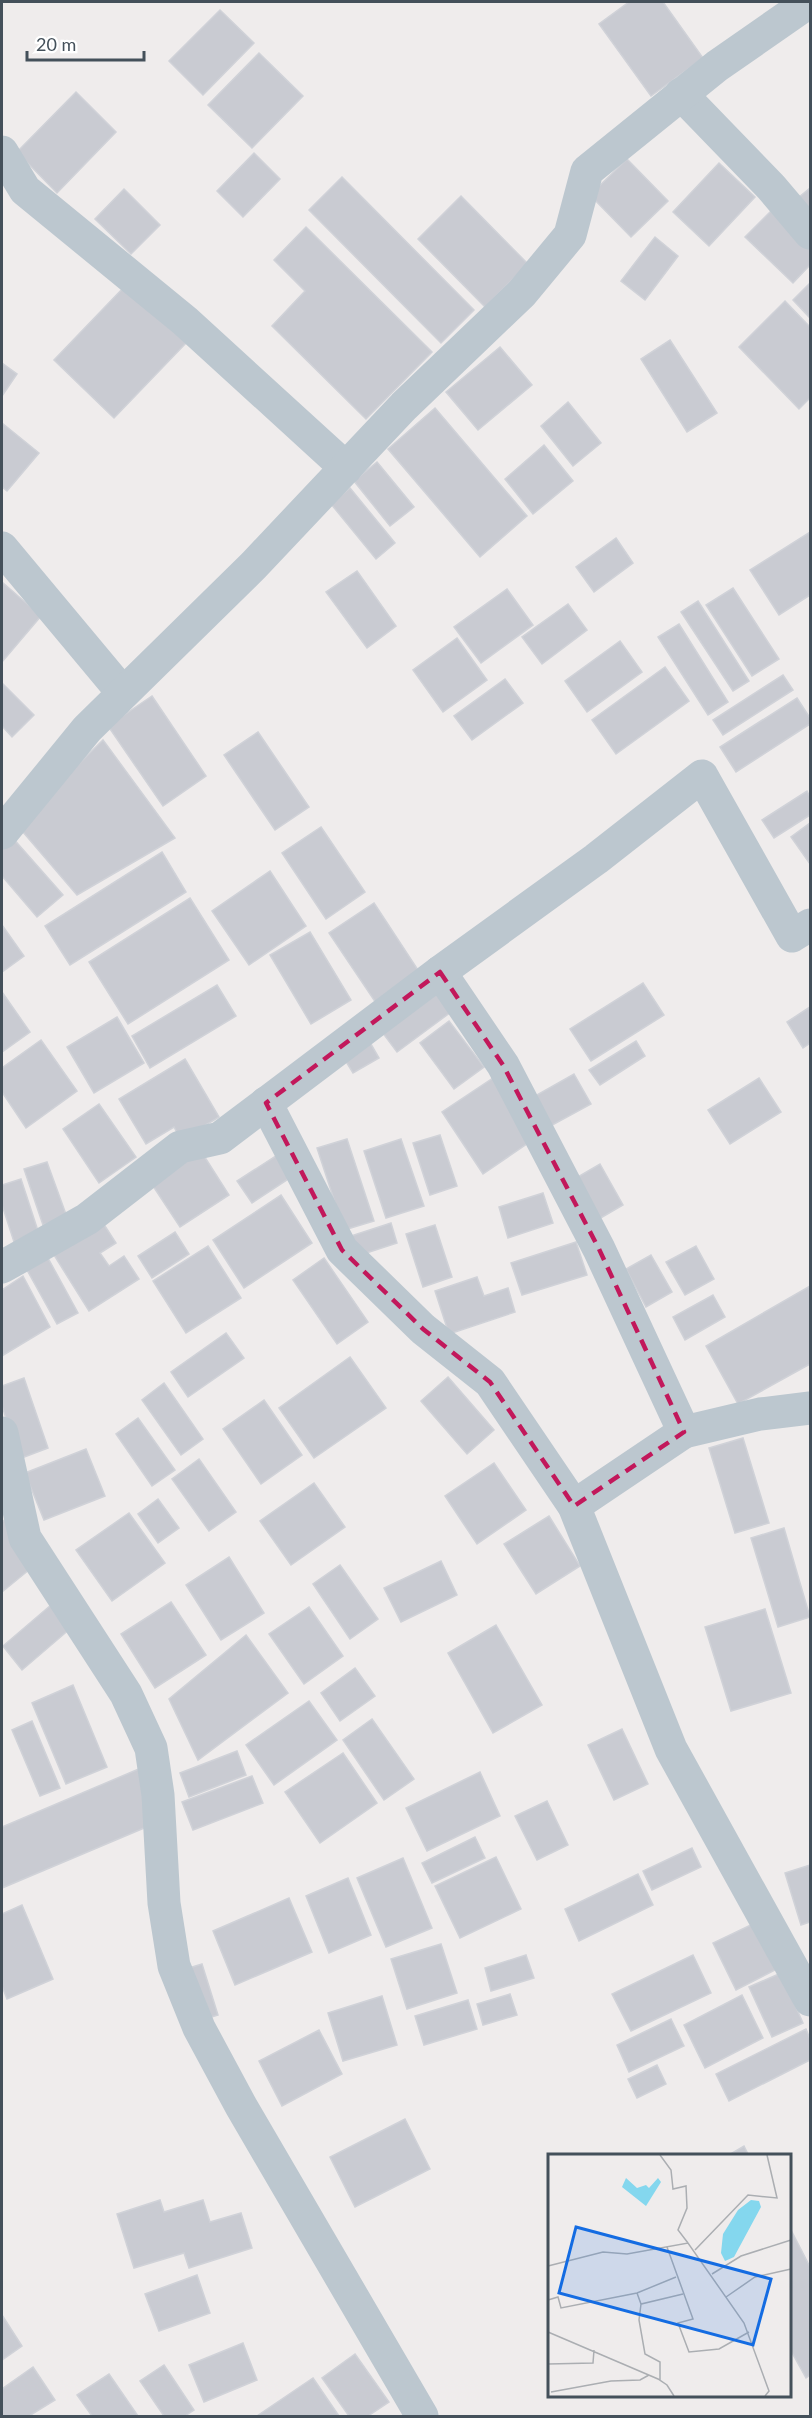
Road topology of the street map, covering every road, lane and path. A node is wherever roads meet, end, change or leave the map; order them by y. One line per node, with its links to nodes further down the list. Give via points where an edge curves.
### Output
1 (809, 2): 2 (street)
2 (681, 94): 4 (street); 5 (street, via 587,171 570,236 522,292)
3 (2, 152): 5 (street, via 25,190 185,321)
4 (810, 233)
5 (346, 468): 7 (street)
6 (2, 548): 7 (street)
7 (123, 693): 8 (street, via 87,729)
8 (2, 832)
9 (810, 925): 10 (street, via 792,936 702,776)
10 (440, 972): 11 (street); 14 (street, via 502,1065 599,1249)
11 (266, 1103): 12 (street, via 220,1138 180,1147 87,1219); 16 (street, via 342,1250 423,1329 490,1382)
12 (2, 1268)
13 (810, 1408): 14 (street, via 760,1414)
14 (684, 1432): 16 (street)
15 (2, 1433): 18 (street, via 25,1538 126,1694 152,1748 164,1903 174,1966 199,2028)
16 (574, 1506): 17 (street, via 670,1749)
17 (810, 2000)
18 (422, 2416)

